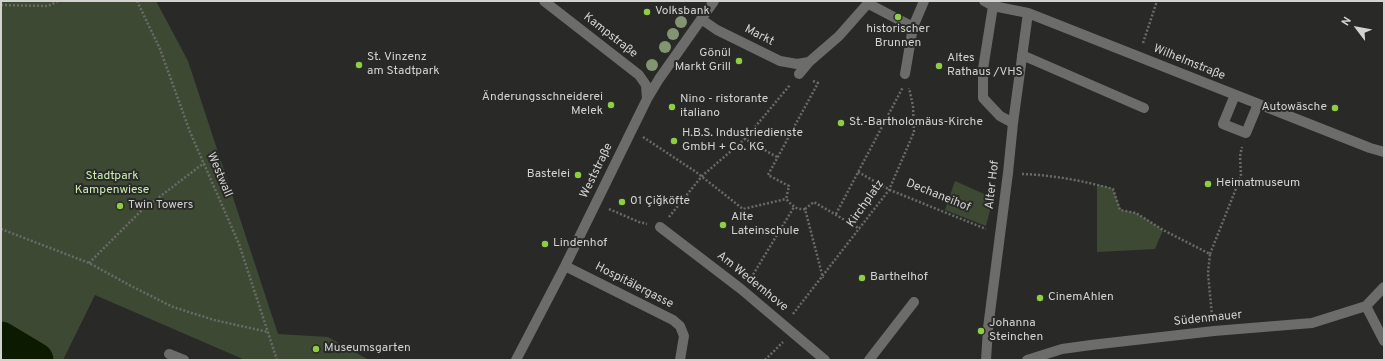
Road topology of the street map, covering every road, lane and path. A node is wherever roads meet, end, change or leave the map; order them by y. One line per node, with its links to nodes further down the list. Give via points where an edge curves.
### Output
1 (58, 1): 9 (path, via 48,6)
2 (137, 1): 28 (path, Westwall, via 160,49)
3 (544, 1): 19 (street, Kampstraße, via 639,74 646,84)
4 (714, 1): 11 (street, Weststraße)
5 (924, 1): 12 (street)
6 (1157, 1): 14 (path)
7 (868, 2): 12 (street); 15 (street, via 839,36)
8 (989, 3): 10 (street, Wilhelmstraße); 22 (street, via 983,69 984,98 1000,116)
9 (1, 5)
10 (1028, 13): 13 (street, Alter Hof); 14 (street, Wilhelmstraße)
11 (701, 19): 15 (street, Markt, via 717,30 780,61 797,64); 19 (street, Weststraße)
12 (913, 27): 17 (street)
13 (1022, 55): 21 (street); 22 (street, Alter Hof)
14 (1138, 56): 18 (street, Wilhelmstraße)
15 (808, 62): 16 (street)
16 (799, 74): 25 (path); 27 (path, via 818,83)
17 (906, 77): 29 (path); 32 (path, Kirchplatz, via 913,106 914,132)
18 (1235, 95): 20 (street, Wilhelmstraße); 24 (street, via 1223,124)
19 (647, 99): 23 (street, Weststraße)
20 (1258, 104): 24 (street); 26 (street, Wilhelmstraße)
21 (1144, 108)
22 (1013, 123): 30 (street, Alter Hof)
23 (632, 129): 31 (path); 34 (street, Weststraße)
24 (1246, 132): 42 (path, via 1240,156 1241,176)
25 (745, 139): 27 (path); 31 (path)
26 (1384, 152)
27 (778, 157): 33 (path, via 768,175 788,186)
28 (204, 163): 43 (path, via 141,211); 52 (path, Westwall, via 238,244)
29 (858, 172): 32 (path, Dechaneihof); 37 (path)
30 (1008, 173): 41 (street, Alter Hof); 42 (path, via 1041,174 1113,189 1120,210 1136,213)
31 (702, 176): 33 (path, via 743,209); 38 (path)
32 (890, 190): 40 (path, Kirchplatz); 41 (path, Dechaneihof)
33 (786, 199): 35 (path)
34 (596, 203): 38 (path, via 639,222); 44 (street, Weststraße)
35 (794, 207): 36 (path); 45 (path)
36 (805, 209): 37 (path, via 814,202); 46 (path)
37 (836, 214): 40 (path)
38 (660, 227): 50 (street, Am Wedemhove, via 742,289)
39 (1, 229): 43 (path)
40 (860, 229): 46 (path, Kirchplatz)
41 (999, 234): 63 (street, Alter Hof)
42 (1210, 254): 51 (path, via 1208,272)
43 (89, 263): 52 (path, via 173,307 214,320)
44 (566, 266): 58 (street, Weststraße); 59 (street, Hospitälergasse, via 673,320 680,326 684,336)
45 (751, 277)
46 (823, 278): 50 (path, Kirchplatz)
47 (1384, 287): 49 (street, Südenmauer)
48 (914, 302): 62 (street)
49 (1366, 306): 51 (street, Südenmauer, via 1312,323); 54 (street)
50 (784, 326): 61 (street, Am Wedemhove)
51 (1214, 331): 64 (street, Südenmauer, via 1072,348)
52 (268, 332): 57 (path, Westwall)
53 (783, 341): 60 (path)
54 (1384, 341)
55 (169, 354): 56 (street)
56 (184, 360)
57 (277, 360)
58 (516, 360)
59 (680, 360)
60 (765, 360)
61 (825, 360)
62 (869, 360)
63 (986, 360)
64 (1027, 360)

